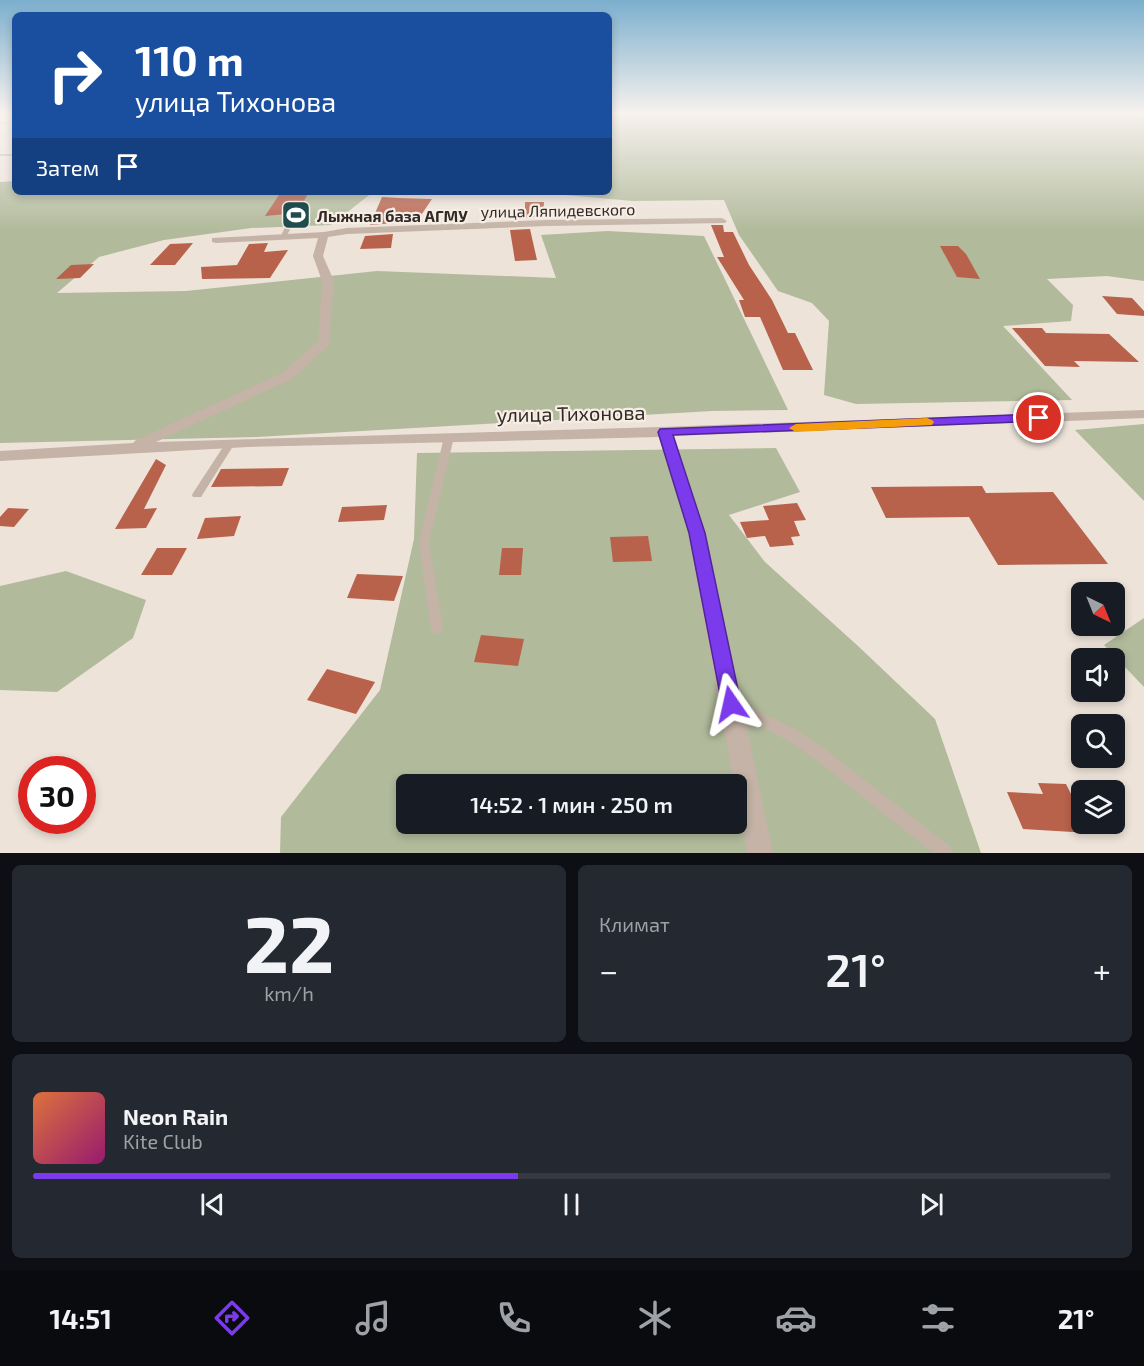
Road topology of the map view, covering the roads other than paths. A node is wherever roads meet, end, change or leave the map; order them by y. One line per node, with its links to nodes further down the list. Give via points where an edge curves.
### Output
1 (297, 216): 4 (lane)
2 (722, 221): 3 (street, улица Ляпидевского, via 546,223)
3 (324, 235): 4 (street, улица Ляпидевского); 10 (street, via 318,256 328,281 324,342 287,376)
4 (284, 236): 5 (street, улица Ляпидевского)
5 (216, 240)
6 (1144, 414): 7 (street, улица Тихонова)
7 (665, 432): 8 (street, улица Тихонова); 14 (street, via 697,533)
8 (449, 437): 9 (street, улица Тихонова); 13 (lane, via 424,542)
9 (230, 442): 10 (street, улица Тихонова); 12 (lane)
10 (135, 446): 11 (street, улица Тихонова)
11 (0, 456)
12 (197, 495)
13 (437, 629)
14 (731, 704): 15 (street); 16 (lane, via 821,755)
15 (760, 853)
16 (945, 853)

